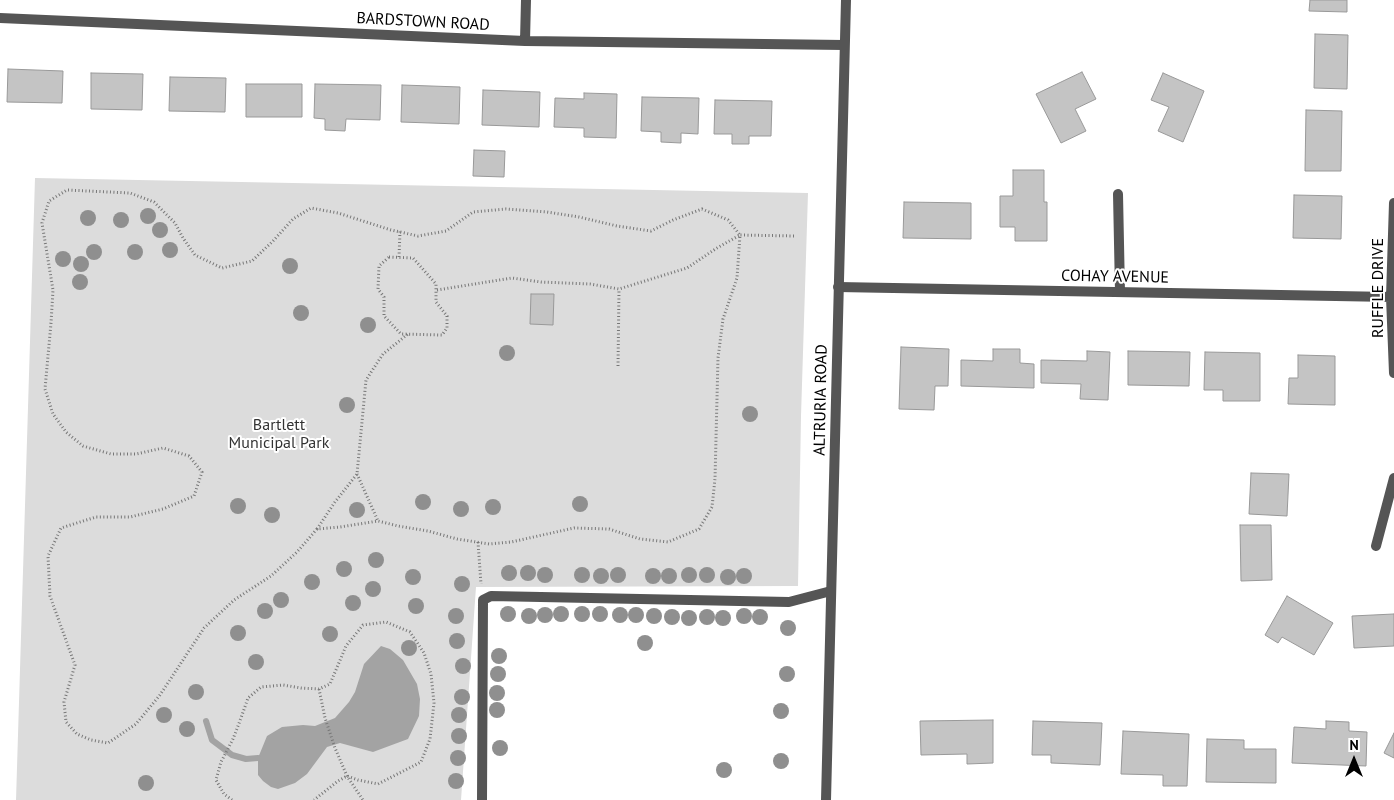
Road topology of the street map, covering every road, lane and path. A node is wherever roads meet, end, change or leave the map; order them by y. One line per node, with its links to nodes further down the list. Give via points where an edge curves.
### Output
1 (526, 0): 4 (street)
2 (846, 0): 5 (street, ALTRURIA ROAD)
3 (0, 18): 4 (street, BARDSTOWN ROAD)
4 (525, 42): 5 (street, BARDSTOWN ROAD)
5 (844, 45): 13 (street, ALTRURIA ROAD)
6 (1118, 194): 15 (street)
7 (1394, 203): 16 (street, RUFFLE DRIVE)
8 (400, 231): 9 (path, via 418,236 446,231 473,212 506,209 571,216 651,231 702,209 728,220); 11 (path); 23 (path, via 311,208 293,219 252,261 222,268 195,255 175,223 154,202 130,193 67,190 49,201 42,223 53,290 45,389 53,414 66,432 83,446 111,454 136,454 164,448 189,456 202,472 194,496 164,509 130,517 96,517 61,528 48,556 50,596 75,665 64,702 66,722 77,734 108,743 136,724 160,695 204,628 234,600 271,576)
9 (740, 235): 10 (path); 12 (path, via 687,268); 24 (path, via 737,278 723,320 718,358 712,507 699,530 668,542 640,539 609,530 574,528 511,542)
10 (794, 236)
11 (399, 257): 14 (path, via 413,258 436,284); 17 (path, via 389,257 379,266 378,289 384,296 384,316 401,334)
12 (619, 288): 14 (path, via 512,278); 18 (path)
13 (838, 288): 15 (street, COHAY AVENUE); 26 (street, ALTRURIA ROAD)
14 (437, 290): 17 (path, via 436,302 448,316 448,328 442,336)
15 (1120, 292): 16 (street, COHAY AVENUE)
16 (1391, 297): 19 (street, RUFFLE DRIVE)
17 (409, 334): 20 (path, via 383,354 366,380)
18 (618, 366)
19 (1394, 373)
20 (357, 474): 22 (path); 23 (path)
21 (1394, 478): 25 (street)
22 (378, 522): 23 (path); 24 (path)
23 (317, 529)
24 (478, 542): 27 (path)
25 (1376, 546)
26 (831, 591): 27 (street, via 789,602 491,596); 34 (street, ALTRURIA ROAD)
27 (483, 600): 33 (street)
28 (319, 689): 29 (path, via 325,718); 29 (path, via 330,684 346,646 363,625 386,622 410,632 424,653 431,674 434,703 430,739 421,762 378,784); 30 (path, via 283,685 261,687 248,698 216,780)
29 (347, 776): 31 (path); 32 (path)
30 (232, 800)
31 (314, 800)
32 (362, 800)
33 (482, 800)
34 (826, 800)

